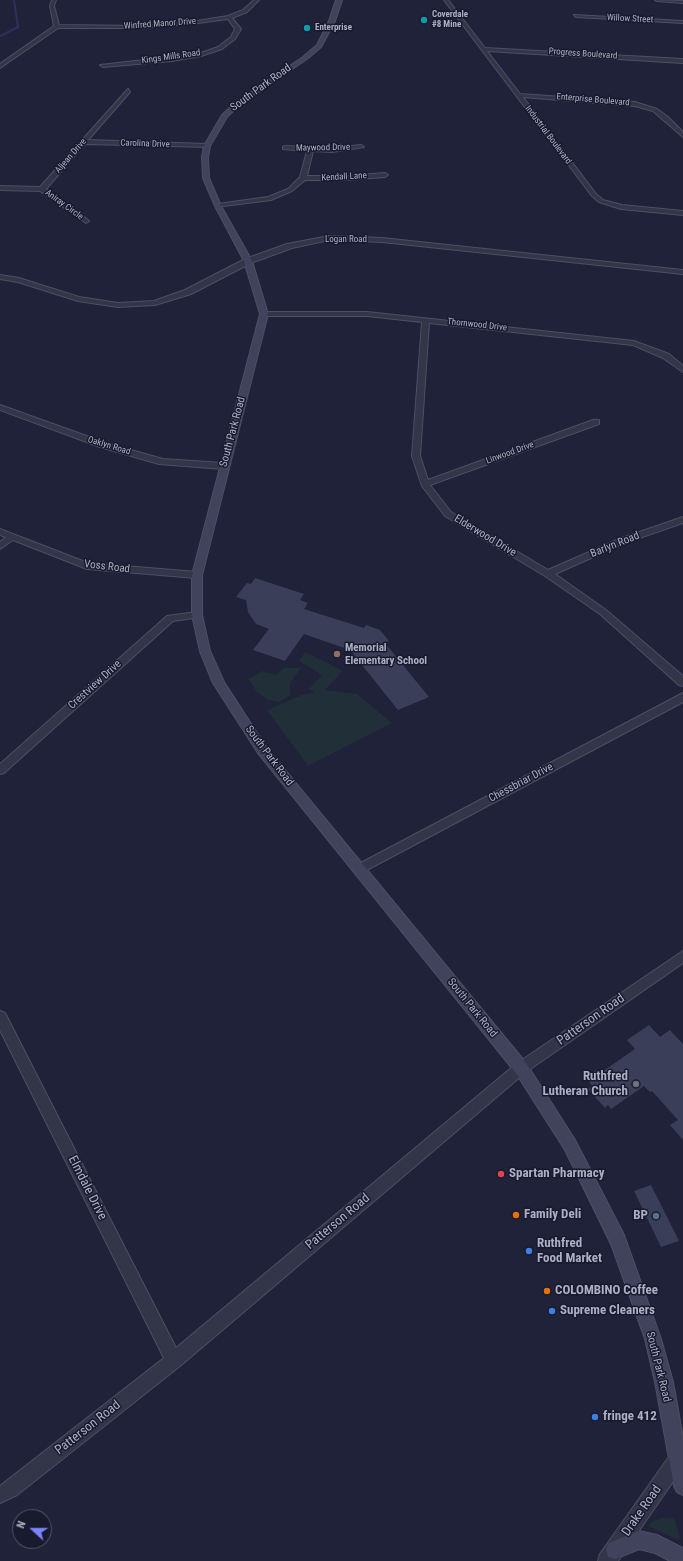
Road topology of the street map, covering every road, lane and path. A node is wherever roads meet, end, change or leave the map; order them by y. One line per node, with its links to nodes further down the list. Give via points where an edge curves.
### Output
1 (54, 0): 14 (street, via 52,6)
2 (257, 0): 11 (street, Winfred Manor Drive, via 245,11)
3 (339, 0): 23 (main road, South Park Road, via 332,21 318,46 305,58 237,104 224,116)
4 (446, 0): 15 (street, Industrial Boulevard)
5 (657, 0): 6 (street)
6 (666, 0): 7 (street); 8 (street)
7 (683, 2)
8 (666, 7)
9 (665, 14): 12 (street)
10 (576, 16): 12 (street, Willow Street)
11 (229, 17): 14 (street, Winfred Manor Drive, via 140,27); 17 (street, Kings Mills Road, via 238,29 233,38 220,48 199,55 172,59)
12 (665, 21): 13 (street, Willow Street)
13 (683, 22)
14 (57, 26): 18 (street)
15 (483, 49): 16 (street, Progress Boulevard); 20 (street, Industrial Boulevard)
16 (683, 61)
17 (103, 65)
18 (0, 66)
19 (128, 91): 22 (street, Aljean Drive)
20 (517, 95): 21 (street, Enterprise Boulevard, via 610,100 635,104 655,110); 32 (street, Industrial Boulevard, via 590,191 601,201 621,207)
21 (683, 135)
22 (83, 142): 23 (street, Carolina Drive); 30 (street, Aljean Drive)
23 (207, 146): 31 (main road, South Park Road, via 206,178)
24 (361, 147): 26 (street, Maywood Drive)
25 (285, 148): 26 (street, Maywood Drive)
26 (310, 150): 28 (street)
27 (385, 175): 28 (street, Kendall Lane)
28 (303, 178): 31 (street, via 290,190 269,199)
29 (0, 188): 30 (street)
30 (42, 189): 33 (street, Aniray Circle)
31 (218, 206): 34 (main road, South Park Road)
32 (683, 213)
33 (86, 221)
34 (248, 261): 35 (street, Logan Road, via 290,246 329,238 382,240); 36 (street, Logan Road, via 188,292 155,303 118,305 78,299 19,280); 37 (main road, South Park Road)
35 (683, 272)
36 (0, 277)
37 (264, 314): 38 (street, Thornwood Drive, via 367,314); 42 (main road, South Park Road)
38 (426, 320): 39 (street, Thornwood Drive, via 634,343 666,356); 43 (street, Elderwood Drive, via 416,456)
39 (683, 370)
40 (0, 407): 42 (street, Oaklyn Road, via 103,445 162,462)
41 (596, 422): 43 (street, Linwood Drive)
42 (223, 466): 49 (main road, South Park Road)
43 (425, 484): 48 (street, Elderwood Drive, via 448,514)
44 (683, 520): 48 (street, Barlyn Road, via 622,541)
45 (0, 532): 46 (street, Voss Road)
46 (12, 537): 47 (street); 49 (street, Voss Road, via 87,566)
47 (0, 546)
48 (548, 574): 51 (street, Elderwood Drive, via 603,612)
49 (197, 575): 50 (main road, South Park Road)
50 (197, 615): 53 (street, Crestview Drive, via 170,618); 54 (main road, South Park Road, via 205,650 219,683 262,750)
51 (683, 682)
52 (683, 697): 54 (street, Chessbriar Drive)
53 (0, 770)
54 (359, 868): 57 (main road, South Park Road)
55 (683, 956): 57 (street, Patterson Road)
56 (0, 1017): 58 (street, Elmdale Drive)
57 (521, 1068): 58 (street, Patterson Road); 59 (main road, South Park Road, via 570,1145 618,1241 653,1339 664,1382)
58 (174, 1360): 61 (street, Patterson Road, via 11,1489)
59 (677, 1460): 60 (main road, South Park Road); 62 (street, Drake Road)
60 (683, 1486)
61 (0, 1495)
62 (611, 1556): 63 (main road, via 639,1540 657,1544 678,1555)
63 (683, 1561)

